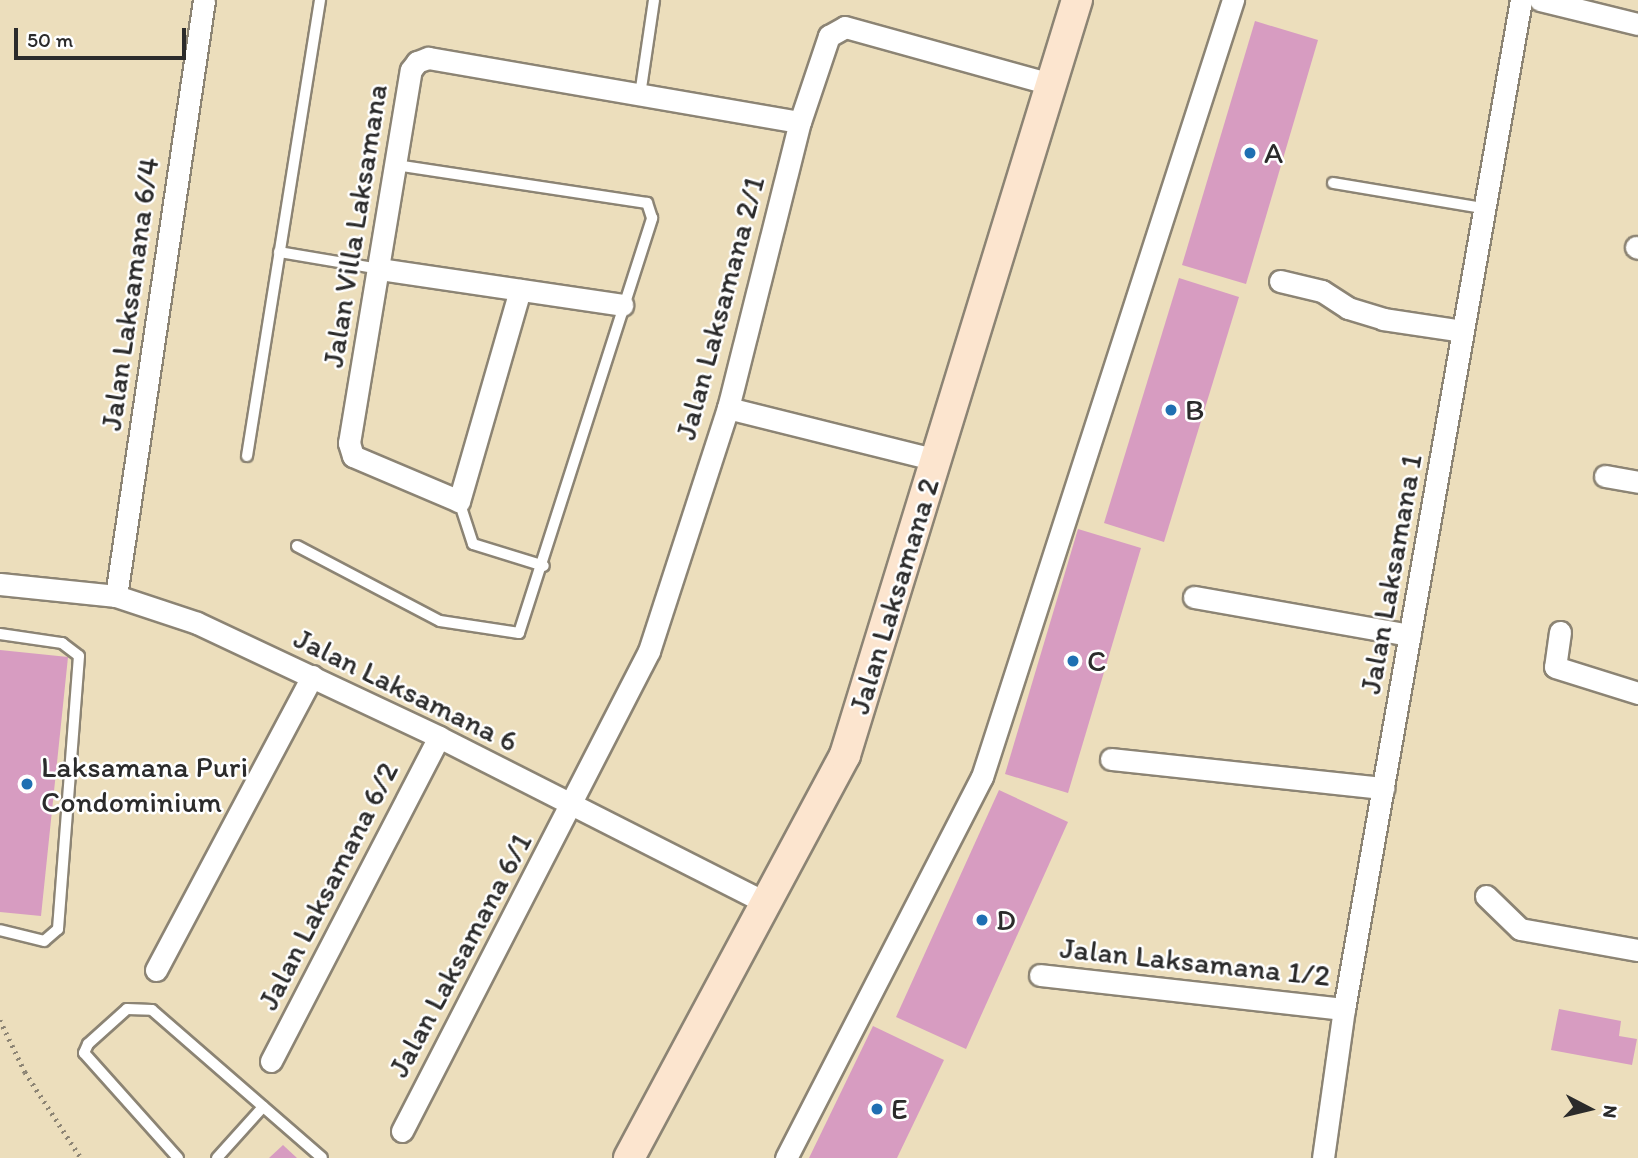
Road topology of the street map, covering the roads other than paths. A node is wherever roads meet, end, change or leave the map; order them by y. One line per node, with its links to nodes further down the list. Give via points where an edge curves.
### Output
1 (204, 0): 30 (street, Jalan Laksamana 6/4)
2 (320, 0): 15 (lane)
3 (654, 0): 10 (lane)
4 (1077, 0): 9 (street, Jalan Laksamana 2)
5 (1233, 0): 55 (street, via 982,777)
6 (1521, 0): 14 (street, Jalan Laksamana 1)
7 (1540, 0): 8 (street)
8 (1638, 24)
9 (1051, 84): 11 (street, Jalan Laksamana 2/1, via 845,27 829,36); 23 (street, Jalan Laksamana 2)
10 (640, 95): 11 (street, Jalan Villa Laksamana); 12 (street, Jalan Villa Laksamana, via 428,58 411,70)
11 (800, 122): 21 (street, Jalan Laksamana 2/1)
12 (396, 165): 16 (street, Jalan Villa Laksamana); 19 (lane, via 647,203 652,218)
13 (1333, 183): 14 (lane)
14 (1482, 208): 20 (street, Jalan Laksamana 1)
15 (279, 252): 16 (lane); 22 (lane)
16 (379, 268): 18 (street); 26 (street, Jalan Villa Laksamana, via 349,450 353,456)
17 (1280, 281): 20 (street, via 1322,291 1348,308 1383,319)
18 (520, 290): 19 (street); 26 (street)
19 (622, 305): 28 (lane)
20 (1462, 331): 34 (street, Jalan Laksamana 1)
21 (728, 408): 23 (street); 40 (street, Jalan Laksamana 2/1, via 649,651)
22 (247, 456)
23 (936, 460): 42 (street, Jalan Laksamana 2, via 845,755)
24 (1605, 476): 25 (street)
25 (1638, 482)
26 (458, 501): 28 (lane, via 473,544)
27 (297, 546): 28 (lane, via 440,621 512,635 524,626)
28 (544, 566)
29 (0, 584): 30 (street, Jalan Laksamana 6)
30 (116, 596): 35 (street, Jalan Laksamana 6, via 197,623)
31 (1194, 597): 34 (street)
32 (1560, 632): 36 (street, via 1555,667)
33 (0, 634): 43 (lane, via 62,643 79,656 58,929 44,941)
34 (1410, 635): 39 (street, Jalan Laksamana 1)
35 (312, 676): 37 (street, Jalan Laksamana 6); 45 (street)
36 (1638, 693)
37 (439, 737): 40 (street, Jalan Laksamana 6); 48 (street, Jalan Laksamana 6/2)
38 (1111, 759): 39 (street)
39 (1383, 788): 47 (street, Jalan Laksamana 1)
40 (571, 807): 42 (street, Jalan Laksamana 6); 50 (street, Jalan Laksamana 6/1)
41 (1486, 896): 44 (street, via 1520,929)
42 (768, 904): 54 (street, Jalan Laksamana 2)
43 (0, 930)
44 (1638, 950)
45 (156, 970)
46 (1040, 975): 47 (street, Jalan Laksamana 1/2)
47 (1344, 1009): 56 (street, Jalan Laksamana 1)
48 (271, 1061)
49 (263, 1107): 51 (lane, via 152,1010 127,1009 84,1053); 52 (lane); 53 (lane)
50 (402, 1130)
51 (178, 1158)
52 (217, 1158)
53 (322, 1158)
54 (629, 1158)
55 (786, 1158)
56 (1323, 1158)

